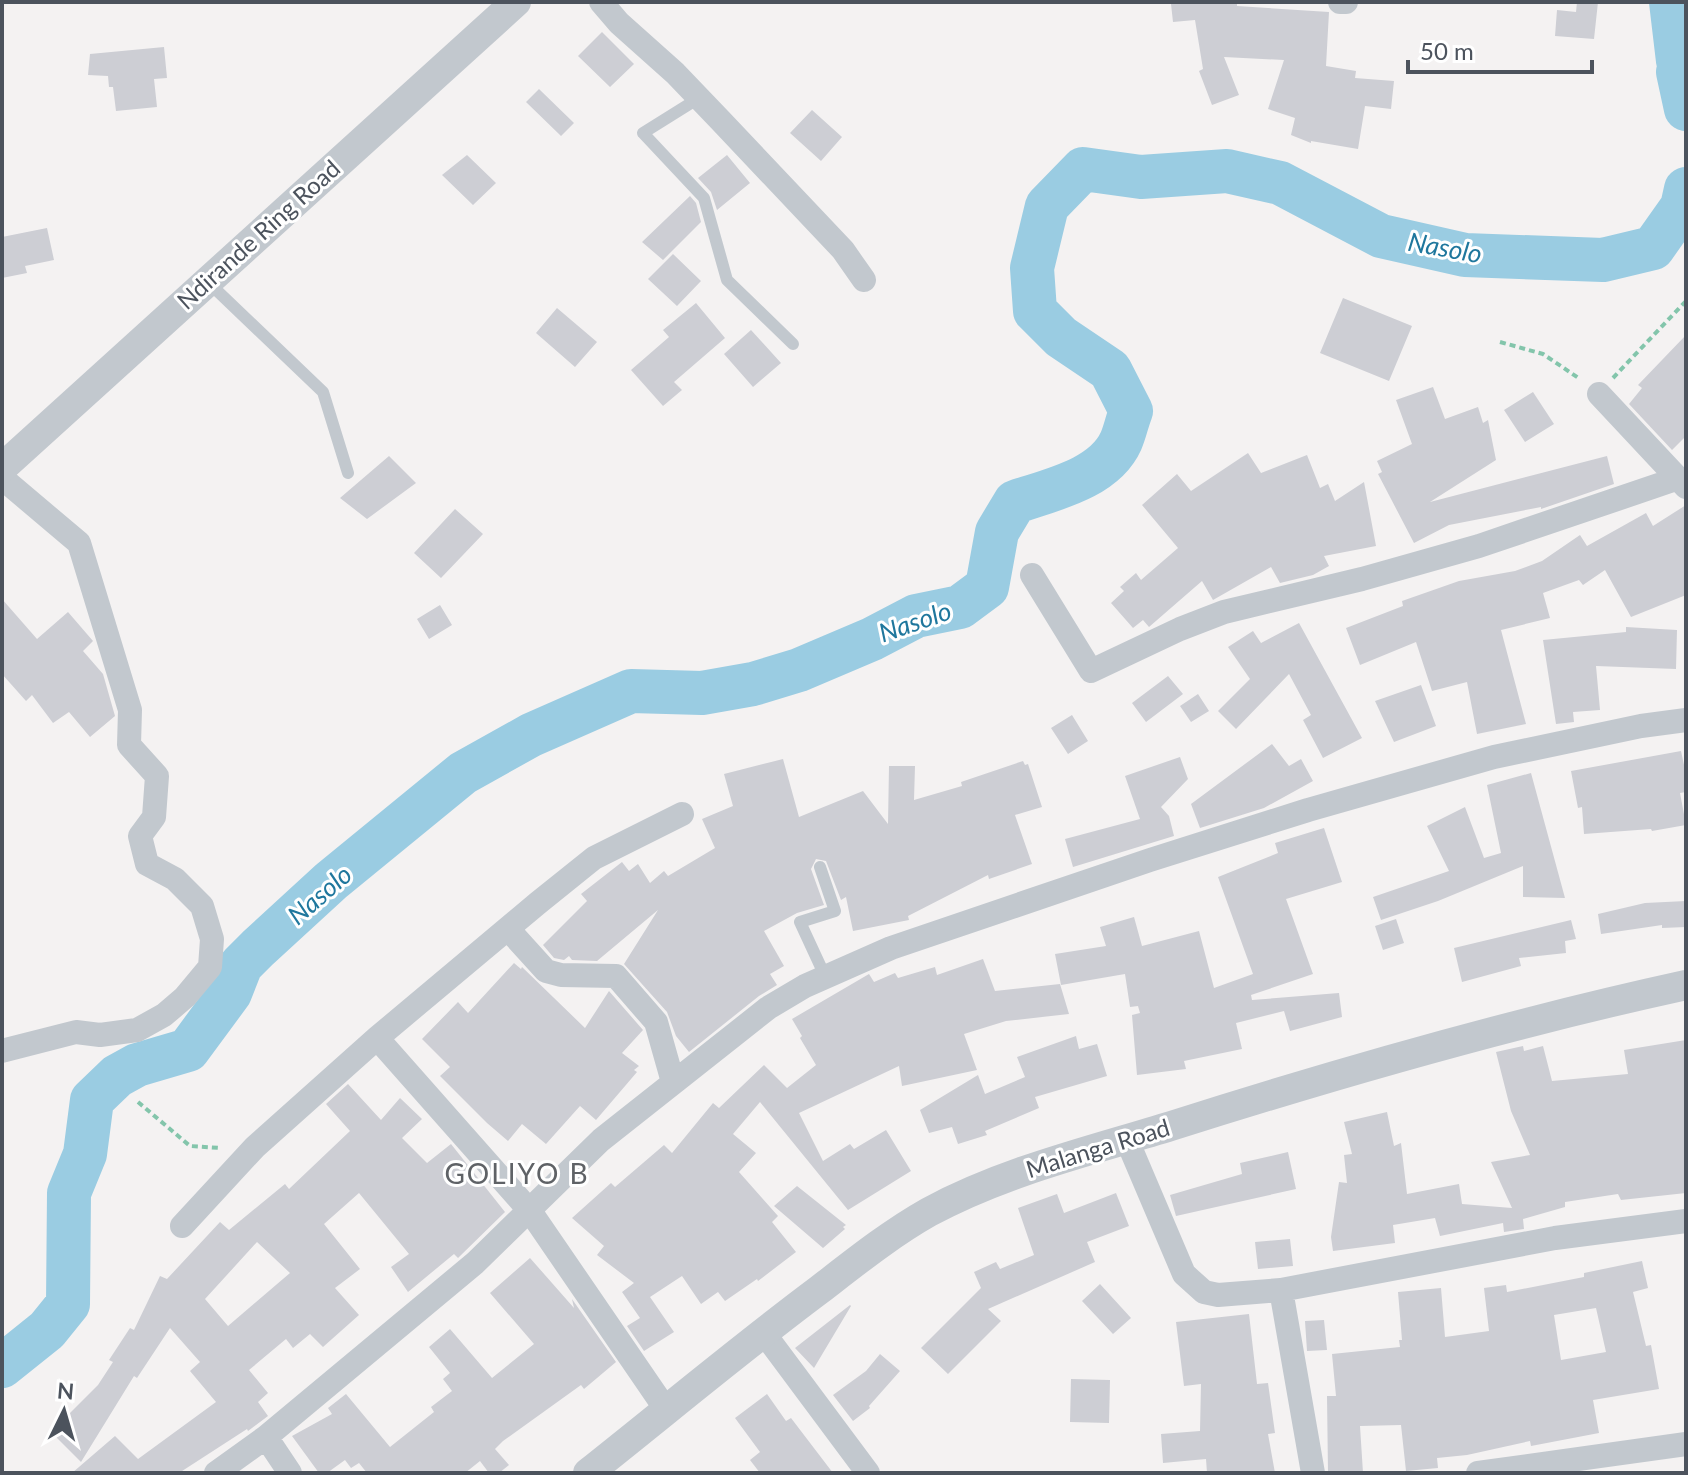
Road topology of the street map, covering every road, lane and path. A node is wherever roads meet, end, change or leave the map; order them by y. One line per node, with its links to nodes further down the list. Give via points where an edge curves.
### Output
1 (516, 2): 5 (street, Ndirande Ring Road)
2 (601, 2): 3 (street)
3 (699, 98): 4 (street, via 843,250); 8 (lane, via 643,133 704,198 727,280)
4 (864, 280)
5 (207, 281): 10 (street, Ndirande Ring Road); 11 (lane, via 323,392)
6 (1686, 301): 9 (path)
7 (1500, 342): 9 (path, via 1543,354)
8 (793, 344)
9 (1599, 394): 13 (street)
10 (2, 468)
11 (348, 473)
12 (2, 478): 22 (street, via 79,543 130,710 129,745 157,776 154,817 140,836 147,864 175,879 202,906 212,939 210,967 185,997 137,1030 76,1032)
13 (1681, 483): 14 (street, via 1479,546 1224,612 1091,671)
14 (1032, 575)
15 (1686, 720): 19 (street, via 1494,757 1308,810 905,943)
16 (682, 814): 18 (street, via 594,858)
17 (820, 867): 19 (lane, via 835,911 800,922)
18 (508, 929): 21 (street); 23 (street, via 546,971 616,976 656,1022)
19 (825, 976): 23 (street, via 768,1008)
20 (1686, 985): 25 (street, Malanga Road, via 1565,1011)
21 (377, 1038): 26 (street); 27 (street)
22 (2, 1051)
23 (673, 1082): 27 (street, via 563,1174)
24 (138, 1102): 26 (path, via 190,1146)
25 (1127, 1140): 30 (street, via 1184,1274 1193,1283 1218,1295); 31 (street, Malanga Road, via 1064,1157 929,1213)
26 (255, 1147): 29 (street)
27 (530, 1211): 32 (street); 33 (street)
28 (1686, 1221): 30 (street, via 1555,1238)
29 (182, 1226)
30 (1281, 1290): 39 (street)
31 (763, 1332): 32 (street, Malanga Road); 38 (street)
32 (667, 1411): 37 (street, Malanga Road)
33 (266, 1437): 35 (street); 36 (street)
34 (1686, 1444): 40 (street)
35 (216, 1473)
36 (290, 1473)
37 (588, 1473)
38 (868, 1473)
39 (1313, 1473)
40 (1478, 1473)

